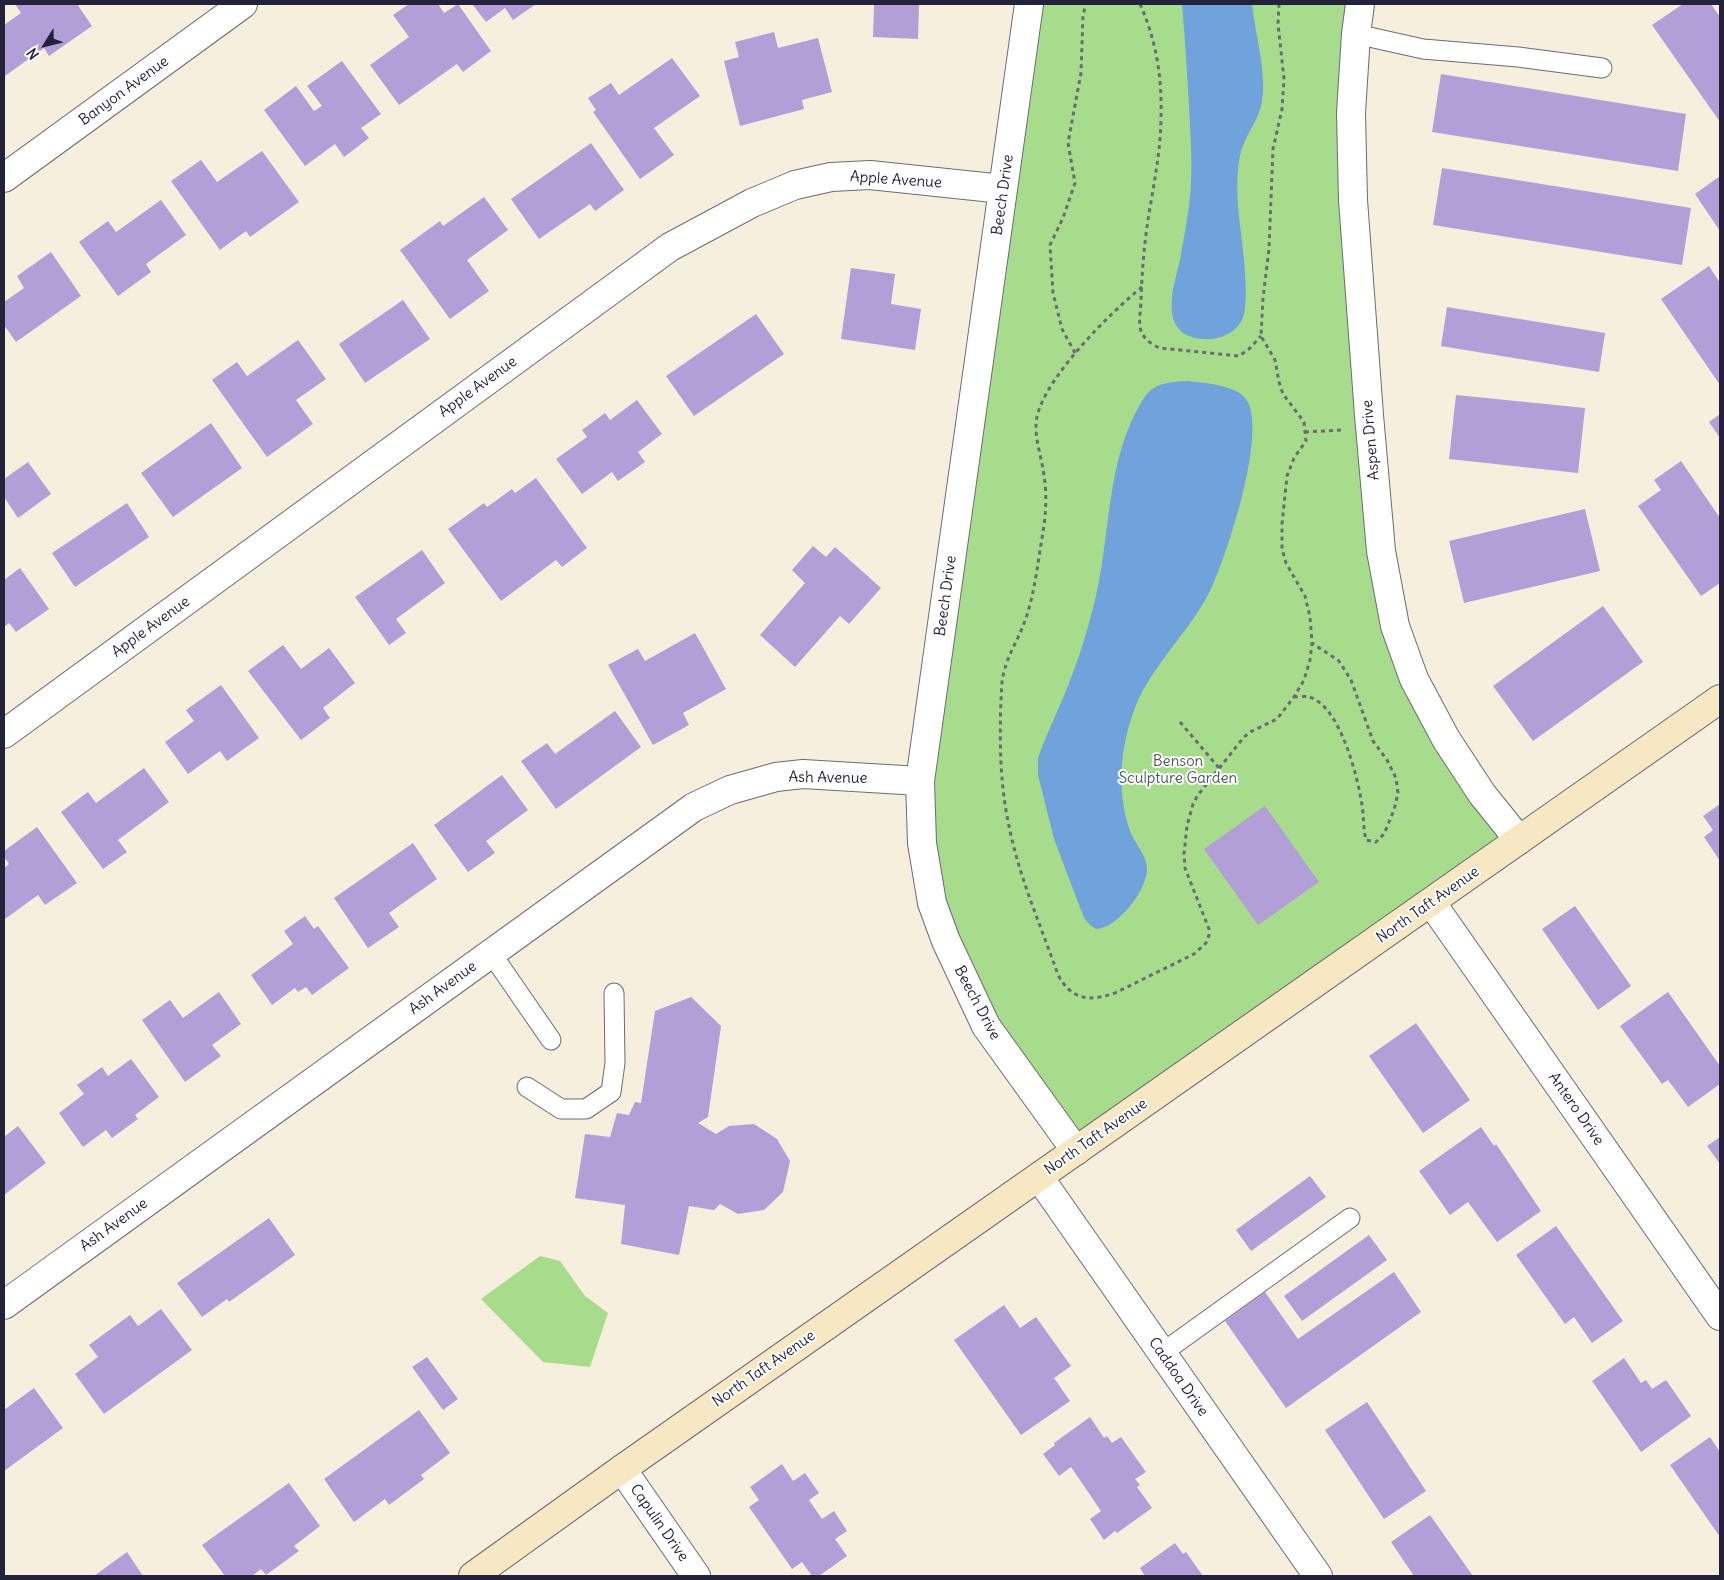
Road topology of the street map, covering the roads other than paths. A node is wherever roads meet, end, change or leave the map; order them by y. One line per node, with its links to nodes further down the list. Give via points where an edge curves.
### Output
1 (243, 4): 6 (street, Banyon Avenue)
2 (1029, 4): 7 (street, Beech Drive)
3 (1360, 4): 4 (street, Aspen Drive)
4 (1356, 34): 5 (lane, via 1423,49 1518,56); 11 (street, Aspen Drive, via 1351,113 1353,200 1381,552 1394,626 1414,679 1446,739 1482,794)
5 (1602, 68)
6 (4, 178)
7 (1004, 189): 9 (street, Apple Avenue, via 870,175 831,177 795,185 752,203 670,247); 10 (street, Beech Drive)
8 (1720, 700): 11 (main road, North Taft Avenue)
9 (4, 734)
10 (920, 781): 13 (street, Ash Avenue, via 803,774 776,777 730,790 694,807); 17 (street, Beech Drive, via 924,852 932,903 946,941 986,1026)
11 (1519, 840): 12 (main road, North Taft Avenue)
12 (1431, 902): 17 (main road, North Taft Avenue); 21 (street, Antero Drive)
13 (491, 953): 15 (lane); 20 (street, Ash Avenue)
14 (614, 993): 16 (lane, via 615,1063 611,1092 586,1109 561,1109)
15 (551, 1040)
16 (527, 1087)
17 (1076, 1151): 18 (main road, North Taft Avenue)
18 (1039, 1177): 22 (street, Caddoa Drive); 23 (main road, North Taft Avenue)
19 (1350, 1218): 22 (lane)
20 (4, 1305)
21 (1720, 1316)
22 (1162, 1353): 26 (street, Caddoa Drive)
23 (622, 1470): 24 (main road, North Taft Avenue); 25 (street, Capulin Drive)
24 (473, 1576)
25 (696, 1576)
26 (1318, 1576)

